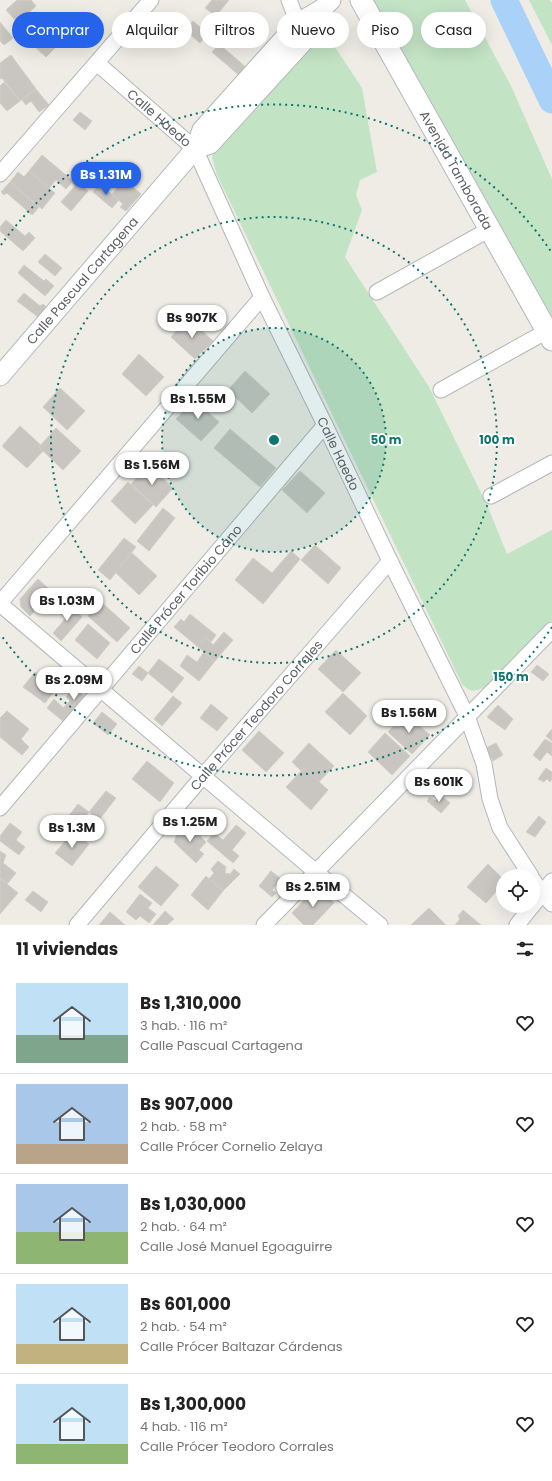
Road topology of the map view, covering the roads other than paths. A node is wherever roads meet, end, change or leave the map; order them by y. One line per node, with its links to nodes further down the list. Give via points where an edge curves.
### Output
1 (150, 0): 8 (street)
2 (289, 0): 5 (street)
3 (361, 0): 11 (main road, Avenida Tamborada)
4 (326, 5): 6 (street, Calle Pascual Cartagena); 9 (street, Calle Pascual Cartagena, via 313,32 210,144)
5 (294, 12)
6 (315, 12)
7 (277, 46): 9 (street, Calle Pascual Cartagena, via 202,130)
8 (97, 63): 9 (street, Calle Haedo); 10 (street)
9 (195, 149): 13 (street, Calle Haedo); 15 (street, Calle Pascual Cartagena)
10 (0, 174)
11 (490, 229): 12 (street); 14 (main road, Avenida Tamborada)
12 (377, 292)
13 (262, 297): 17 (street, Calle Haedo); 21 (street)
14 (549, 335): 16 (street)
15 (0, 376)
16 (441, 390)
17 (325, 425): 20 (street, Calle Haedo); 23 (street, Calle Prócer Toribio Cano)
18 (552, 463): 19 (street)
19 (491, 496)
20 (390, 561): 24 (street, Calle Haedo); 25 (street, Calle Prócer Teodoro Corrales)
21 (0, 603): 23 (street)
22 (552, 630): 24 (street)
23 (101, 689): 25 (street); 26 (street, Calle Prócer Toribio Cano)
24 (467, 716): 27 (street, Calle Haedo, via 484,764 490,799 500,828); 28 (street)
25 (203, 776): 28 (street); 32 (street, Calle Prócer Teodoro Corrales)
26 (0, 808)
27 (526, 869)
28 (316, 872): 33 (street); 34 (street)
29 (552, 881): 30 (street)
30 (540, 902)
31 (529, 913): 35 (street)
32 (77, 925)
33 (264, 925)
34 (380, 925)
35 (517, 925)

